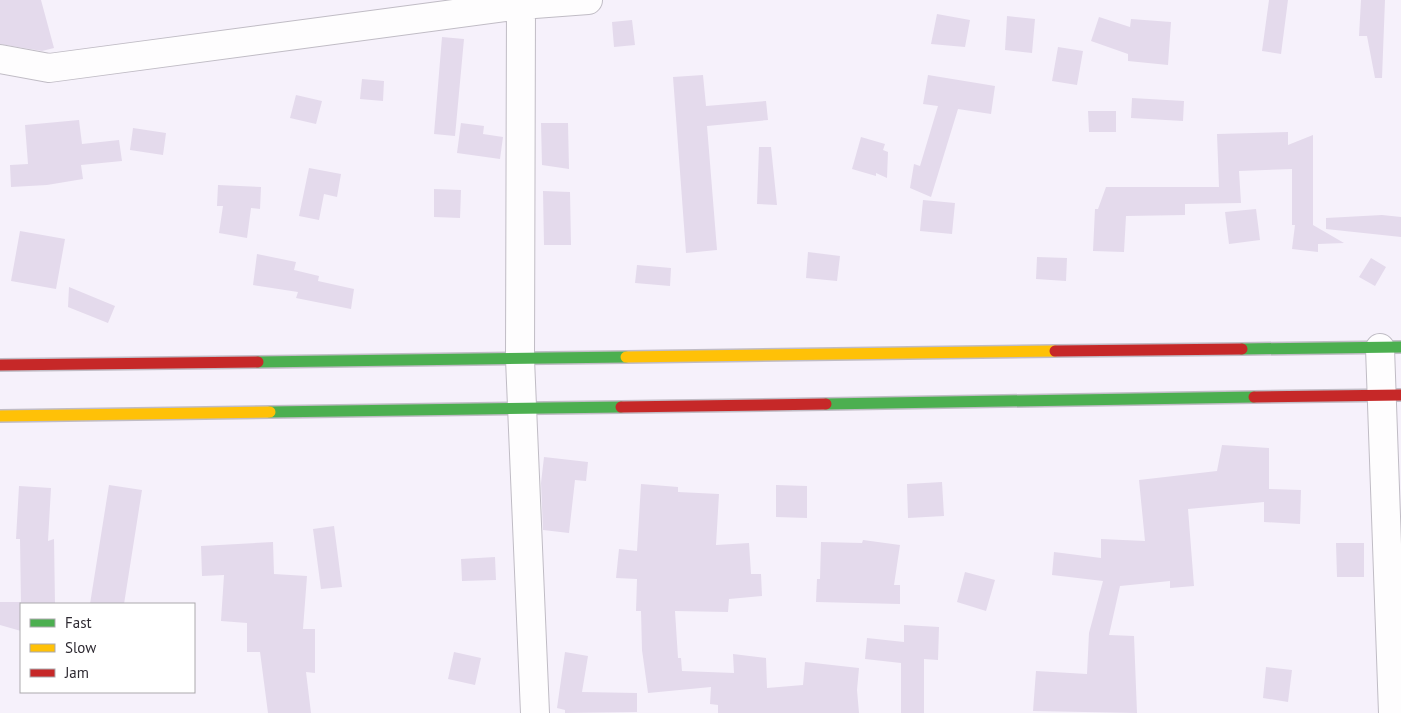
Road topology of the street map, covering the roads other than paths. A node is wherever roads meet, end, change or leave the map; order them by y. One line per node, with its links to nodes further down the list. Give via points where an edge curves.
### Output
1 (588, 0): 2 (street)
2 (521, 5): 3 (street, via 49,68); 5 (street)
3 (0, 58)
4 (1390, 348): 5 (highway); 7 (street)
5 (520, 359): 6 (highway); 8 (street)
6 (0, 365)
7 (1391, 395): 8 (highway); 11 (street)
8 (522, 408): 9 (highway); 10 (street)
9 (0, 416)
10 (535, 713)
11 (1393, 713)

